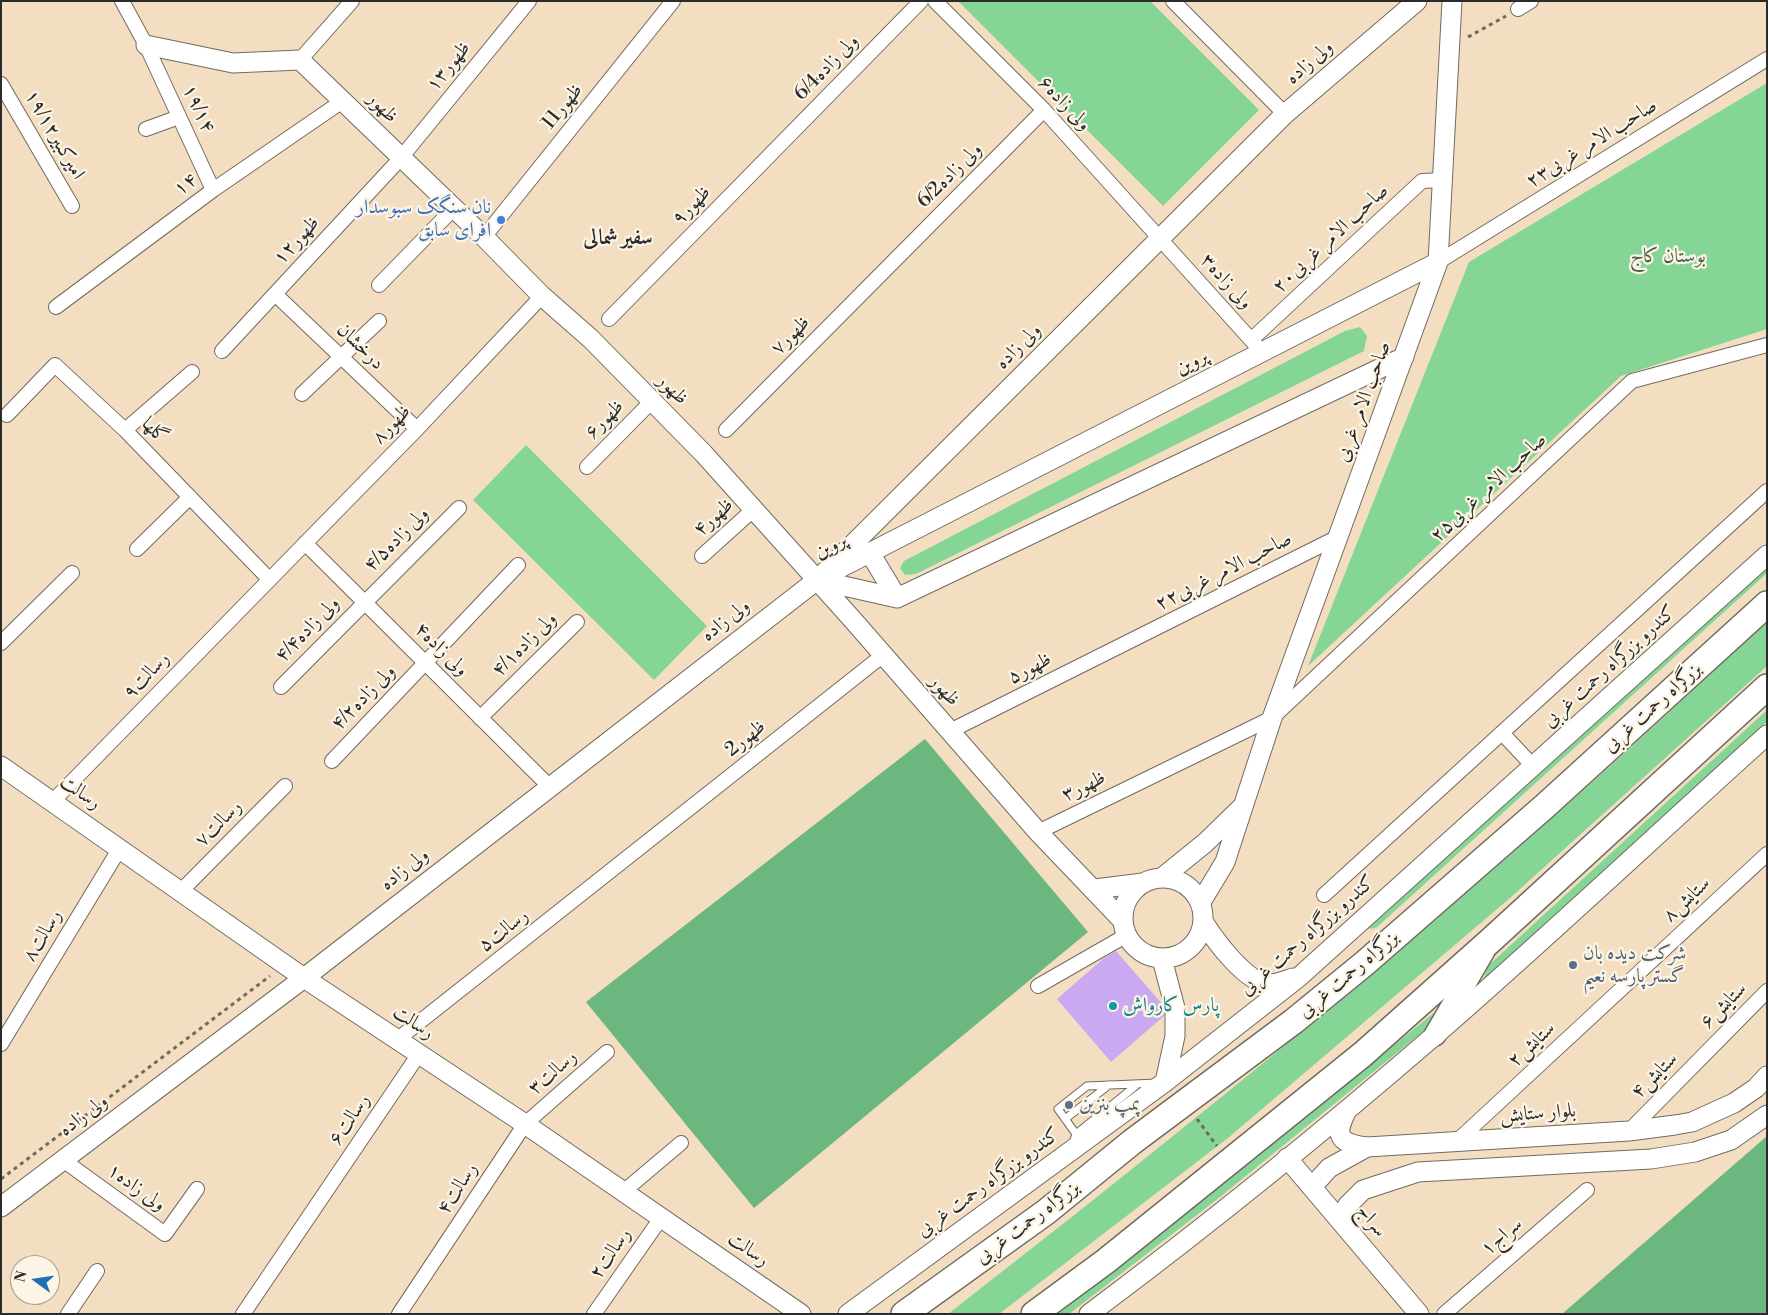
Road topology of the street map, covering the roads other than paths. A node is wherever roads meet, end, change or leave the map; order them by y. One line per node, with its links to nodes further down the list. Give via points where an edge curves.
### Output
1 (122, 1): 12 (street, ۱۹/۱۴)
2 (352, 1): 14 (street)
3 (530, 1): 21 (street, ظهور۱۳)
4 (673, 1): 27 (street, 11ظهور)
5 (921, 1): 22 (street, 6/4ولی زاده)
6 (936, 1): 17 (street, ولی زاده۶)
7 (1172, 1): 18 (street)
8 (1417, 1): 18 (street, ولی زاده)
9 (1452, 1): 23 (street, صاحب الامر غربی)
10 (1532, 1): 11 (street)
11 (1518, 9)
12 (146, 45): 14 (street, via 233,63); 19 (street, ۱۹/۱۴)
13 (1767, 59): 29 (street, صاحب الامر غربی۲۳)
14 (300, 60): 16 (street, ظهور)
15 (1, 84): 25 (street, امیرکبیر۱۹/۱۲)
16 (344, 100): 21 (street, ظهور); 24 (street, ۱۴)
17 (1044, 110): 28 (street, ولی زاده۶); 30 (street, 6/2ولی زاده)
18 (1285, 114): 28 (street, ولی زاده)
19 (179, 117): 20 (street); 24 (street, ۱۹/۱۴)
20 (146, 129)
21 (400, 159): 26 (street, ظهور); 32 (street, ظهور۱۲)
22 (762, 164): 35 (street, ظهور۹)
23 (1443, 180): 29 (street, صاحب الامر غربی); 38 (street, صاحب الامر غربی۲۰, via 1422,182)
24 (213, 190): 34 (street, ۱۴)
25 (72, 206)
26 (454, 208): 27 (street, ظهور); 31 (street)
27 (484, 237): 33 (street, ظهور)
28 (1160, 239): 38 (street, ولی زاده۳); 63 (street, ولی زاده)
29 (1438, 262): 38 (street, پروین); 41 (street, صاحب الامر غربی)
30 (885, 270): 48 (street, ظهور۷)
31 (379, 285)
32 (275, 294): 39 (street, ظهور۱۲); 40 (street, درخشان)
33 (542, 296): 44 (street, ظهور, via 590,339); 46 (street, ظهور۸)
34 (56, 307)
35 (609, 319)
36 (379, 320): 40 (street)
37 (1767, 345): 75 (street, صاحب الامر غربی۲۵, via 1632,381)
38 (1257, 346): 57 (street, پروین)
39 (222, 351)
40 (341, 356): 43 (street); 46 (street, درخشان)
41 (1404, 357): 54 (street, صاحب الامر غربی); 64 (street)
42 (192, 372): 47 (street)
43 (302, 394)
44 (651, 402): 49 (street, ظهور۶); 53 (street, ظهور)
45 (8, 415): 47 (street, گلها, via 55,365)
46 (417, 429): 55 (street, ظهور۸)
47 (125, 430): 51 (street, گلها)
48 (726, 430)
49 (587, 467)
50 (1767, 491): 77 (street)
51 (190, 497): 56 (street); 62 (street, گلها)
52 (459, 508): 65 (street, ولی زاده۴/۵)
53 (754, 509): 59 (street, ظهور۴); 63 (street, ظهور)
54 (1338, 537): 68 (street, صاحب الامر غربی٢٢); 75 (street, صاحب الامر غربی)
55 (306, 543): 62 (street, ظهور۸); 65 (street, ولی زاده۴)
56 (138, 549)
57 (870, 553): 63 (street, پروین); 64 (street)
58 (1767, 555): 81 (street, کندرو بزرگراه رحمت غربی)
59 (702, 556)
60 (518, 565): 71 (street, ولی زاده۴/۲)
61 (72, 573): 69 (street)
62 (269, 579): 85 (street, رسالت۹)
63 (817, 580): 64 (street, پروین); 70 (street, ظهور); 84 (street, ولی زاده)
64 (897, 598)
65 (364, 601): 71 (street, ولی زاده۴); 72 (street, ولی زاده۴/۴)
66 (1767, 604): 137 (highway, بزرگراه رحمت غربی, via 1365,964 1046,1212)
67 (577, 622): 74 (street, ولی زاده۴/۱)
68 (1127, 642): 76 (street, ظهور۵)
69 (1, 643)
70 (882, 656): 76 (street, ظهور); 89 (street, 2ظهور)
71 (426, 663): 74 (street, ولی زاده۴); 79 (street, ولی زاده۴/۲)
72 (281, 687)
73 (1767, 687): 99 (highway)
74 (480, 718): 84 (street, ولی زاده۴)
75 (1272, 718): 82 (street, صاحب الامر غربی۲۵); 86 (street, صاحب الامر غربی)
76 (950, 731): 87 (street, ظهور)
77 (1502, 732): 81 (street); 95 (street)
78 (1767, 735): 106 (street)
79 (332, 761)
80 (1, 766): 85 (street, رسالت)
81 (1533, 766): 102 (street, کندرو بزرگراه رحمت غربی)
82 (1148, 778): 87 (street, ظهور۳)
83 (285, 786): 94 (street, رسالت۷)
84 (549, 786): 103 (street, ولی زاده)
85 (54, 801): 88 (street, رسالت)
86 (1245, 803): 91 (street, via 1205,843); 96 (street, صاحب الامر غربی, via 1225,862)
87 (1038, 832): 93 (street, ظهور)
88 (120, 848): 94 (street, رسالت); 108 (street, رسالت۸)
89 (634, 854): 107 (street, رسالت۵)
90 (1767, 854): 101 (street, ستایش۸)
91 (1164, 877): 92 (street); 96 (street, via 1186,884)
92 (1143, 883): 93 (street); 98 (street, via 1132,892 1125,906)
93 (1094, 889): 98 (street, ظهور)
94 (180, 891): 103 (street, رسالت)
95 (1324, 895)
96 (1201, 902): 97 (street)
97 (1204, 923): 100 (street, via 1190,949); 102 (street, via 1220,948 1246,973 1268,984)
98 (1125, 928): 100 (street, via 1135,947 1147,955); 104 (street)
99 (1490, 941): 106 (main road); 146 (highway, via 1363,1054 1106,1261)
100 (1162, 958): 113 (street, via 1175,1008 1175,1036)
101 (1634, 976): 121 (street, ستایش۲)
102 (1299, 977): 113 (street, کندرو بزرگراه رحمت غربی)
103 (304, 978): 107 (street, رسالت); 127 (street, ولی زاده)
104 (1038, 986)
105 (1767, 991): 109 (street, ستایش۶)
106 (1435, 1035): 116 (street)
107 (398, 1039): 111 (street, رسالت)
108 (1, 1044)
109 (1710, 1049): 120 (street, ستایش۴)
110 (607, 1052): 119 (street, رسالت۳)
111 (419, 1054): 119 (street, رسالت); 139 (street, رسالت۶)
112 (1767, 1076): 120 (street, بلوار ستایش, via 1756,1088 1710,1115 1692,1122)
113 (1165, 1082): 114 (lane); 123 (street, کندرو بزرگراه رحمت غربی)
114 (1138, 1084): 115 (lane); 123 (lane)
115 (1110, 1085): 118 (lane); 118 (lane, via 1087,1086 1058,1109)
116 (1347, 1110): 125 (street, via 1338,1132 1352,1145); 126 (street)
117 (1767, 1115): 128 (street, via 1731,1140 1695,1152 1651,1159)
118 (1065, 1119): 123 (lane)
119 (525, 1124): 132 (street, رسالت); 140 (street, رسالت۴)
120 (1629, 1131): 121 (street, بلوار ستایش)
121 (1456, 1142): 124 (street, بلوار ستایش)
122 (681, 1143): 132 (street)
123 (1073, 1143): 143 (street, کندرو بزرگراه رحمت غربی)
124 (1417, 1145): 125 (street, بلوار ستایش); 128 (street)
125 (1367, 1148): 129 (street, بلوار ستایش, via 1329,1168)
126 (1287, 1158): 129 (street, سراج); 147 (street)
127 (63, 1160): 130 (street, ولی زاده۱, via 165,1234); 133 (street, ولی زاده)
128 (1418, 1172): 135 (street, via 1363,1190 1347,1206)
129 (1312, 1187): 135 (street, سراج)
130 (197, 1189)
131 (1587, 1190): 149 (street, سراج۱)
132 (623, 1192): 134 (street, رسالت)
133 (3, 1204)
134 (661, 1218): 141 (street, رسالت۲); 142 (street, رسالت)
135 (1348, 1228): 148 (street, سراج)
136 (96, 1271): 138 (street)
137 (947, 1283): 144 (highway, بزرگراه رحمت غربی); 145 (highway)
138 (68, 1314)
139 (243, 1314)
140 (399, 1314)
141 (594, 1314)
142 (801, 1314)
143 (848, 1314)
144 (904, 1314)
145 (917, 1314)
146 (1034, 1314)
147 (1089, 1314)
148 (1419, 1314)
149 (1444, 1314)

